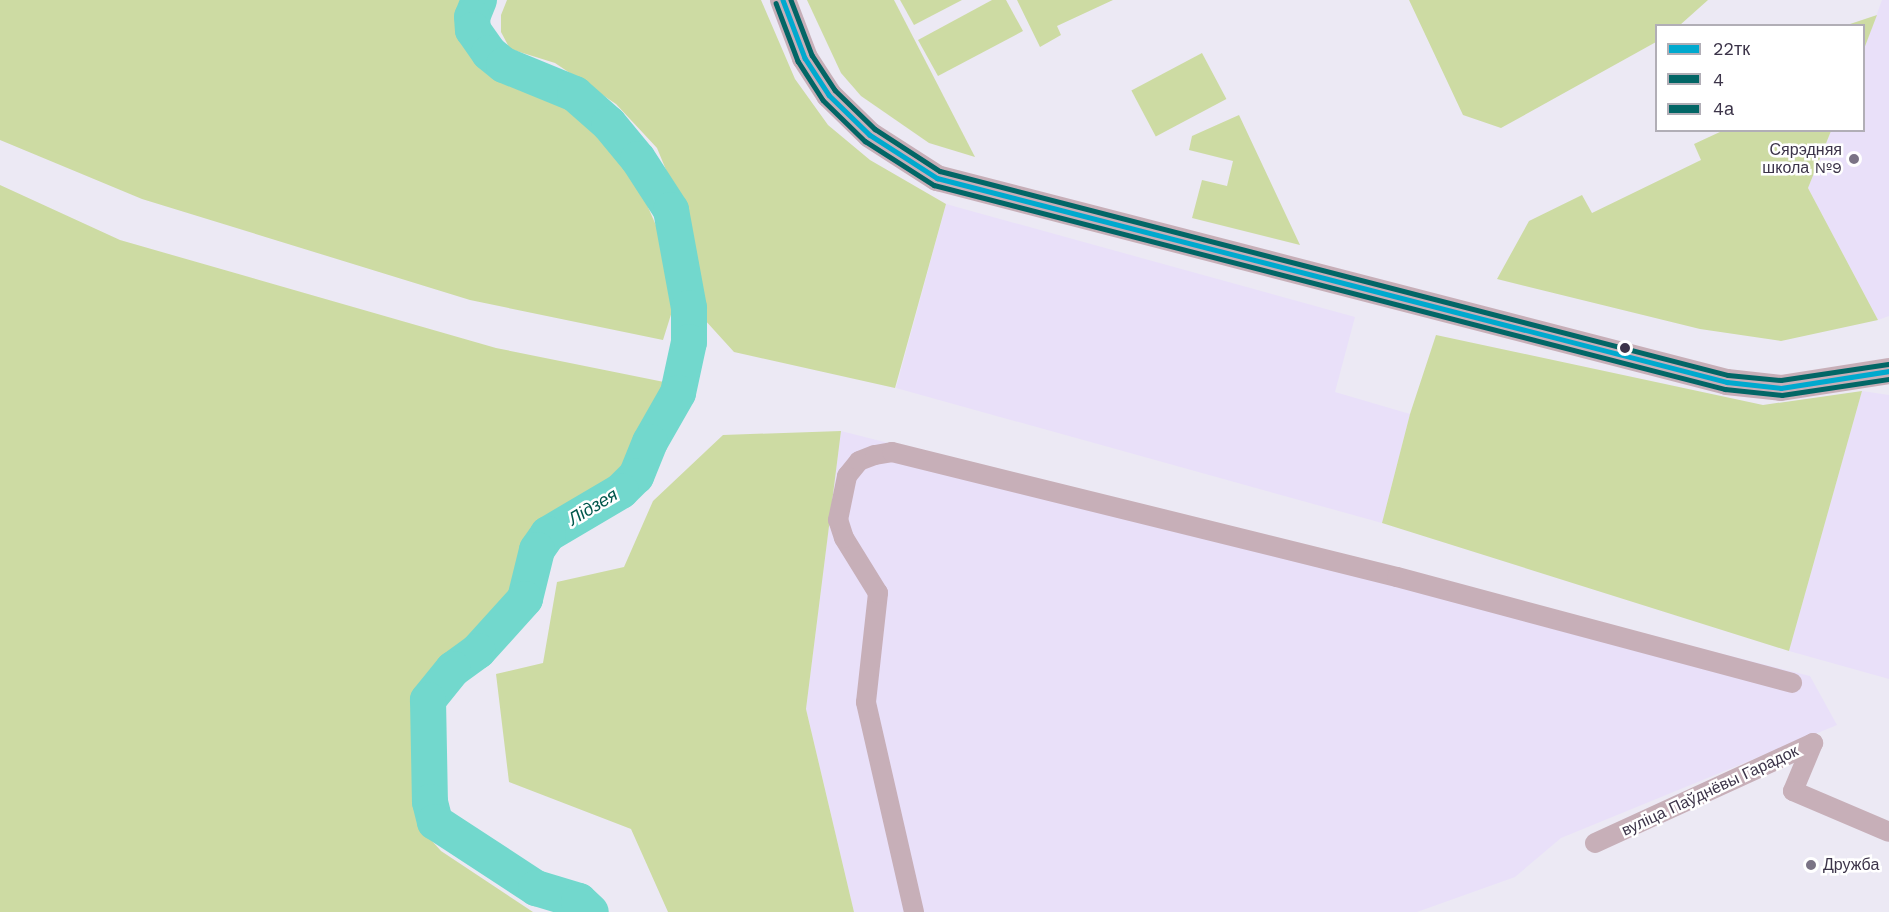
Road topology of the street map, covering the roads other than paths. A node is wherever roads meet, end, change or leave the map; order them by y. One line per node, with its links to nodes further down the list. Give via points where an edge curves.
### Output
1 (783, 0): 2 (street, via 805,58 829,94 870,135 937,178 1727,382 1781,388)
2 (1889, 371)
3 (1792, 682): 6 (street, via 1304,554 892,452 875,455 859,462 847,476 838,520 844,538 878,593 866,702)
4 (1889, 832): 5 (street, вуліца Паўднёвы Гарадок, via 1793,791 1813,743)
5 (1595, 843)
6 (914, 912)

